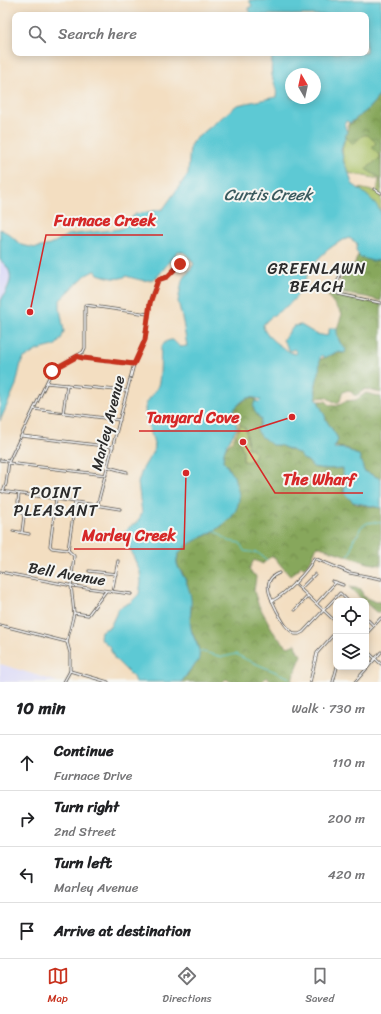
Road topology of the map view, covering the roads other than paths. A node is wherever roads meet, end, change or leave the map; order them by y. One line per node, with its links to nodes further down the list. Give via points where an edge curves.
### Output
1 (374, 189): 2 (street)
2 (381, 193)
3 (180, 264): 6 (street, Marley Avenue, via 167,277 158,280)
4 (340, 275): 5 (street, via 336,286 338,294)
5 (381, 303)
6 (148, 314): 7 (street, via 85,305 84,348); 8 (street, Marley Avenue, via 144,343)
7 (78, 356): 8 (street); 9 (street, via 54,370)
8 (134, 364): 11 (street, Marley Avenue)
9 (47, 382): 10 (street); 12 (street)
10 (67, 385): 11 (street); 13 (street)
11 (126, 391): 14 (street, Marley Avenue)
12 (34, 410): 13 (street); 15 (street)
13 (63, 413): 14 (street)
14 (120, 420): 16 (street, Marley Avenue)
15 (21, 436): 16 (street); 18 (street)
16 (113, 448): 19 (street, Marley Avenue)
17 (0, 460): 18 (street)
18 (9, 462): 21 (street); 23 (street)
19 (108, 467): 20 (street); 21 (street, Marley Avenue)
20 (127, 472)
21 (106, 475): 27 (street, Marley Avenue)
22 (0, 491): 23 (street)
23 (3, 492): 24 (street)
24 (19, 494): 25 (street); 30 (street, via 18,502 24,516)
25 (56, 499): 26 (street); 32 (street, via 50,546)
26 (76, 502): 27 (street); 32 (street)
27 (95, 506): 28 (street)
28 (120, 509)
29 (14, 531): 30 (street)
30 (22, 532): 31 (street)
31 (29, 534)
32 (68, 550): 43 (street, via 74,554)
33 (118, 561): 37 (street)
34 (89, 571): 37 (street)
35 (0, 572): 43 (street, Bell Avenue)
36 (279, 573): 53 (street, via 272,577 268,585 268,594)
37 (116, 574): 47 (street)
38 (315, 574): 45 (street)
39 (381, 579): 42 (street, via 350,573 314,558)
40 (332, 581): 41 (street)
41 (336, 582): 44 (street); 54 (street)
42 (294, 583): 45 (street); 53 (street)
43 (71, 585): 46 (street, Bell Avenue); 57 (street)
44 (343, 585)
45 (301, 589): 49 (street)
46 (106, 591): 47 (street, Bell Avenue); 57 (street, via 88,615)
47 (112, 592): 48 (street, Bell Avenue)
48 (131, 594)
49 (308, 596): 54 (street); 55 (street)
50 (335, 598): 51 (street, via 340,593)
51 (345, 598)
52 (333, 600): 56 (street)
53 (272, 601): 56 (street, via 286,626 296,634 304,632)
54 (317, 604): 56 (street)
55 (295, 610)
56 (324, 610): 59 (street)
57 (74, 613): 65 (street)
58 (381, 618): 62 (street)
59 (333, 619)
60 (369, 621): 62 (street)
61 (0, 625): 65 (street)
62 (374, 625): 63 (street)
63 (369, 629)
64 (334, 634): 74 (street, via 317,653)
65 (67, 642): 70 (street)
66 (381, 652): 68 (street)
67 (369, 653): 68 (street)
68 (375, 658): 69 (street); 76 (street)
69 (381, 664)
70 (70, 670): 72 (street); 73 (street)
71 (336, 670): 75 (street)
72 (64, 682)
73 (108, 682)
74 (310, 682)
75 (333, 682)
76 (355, 682)

